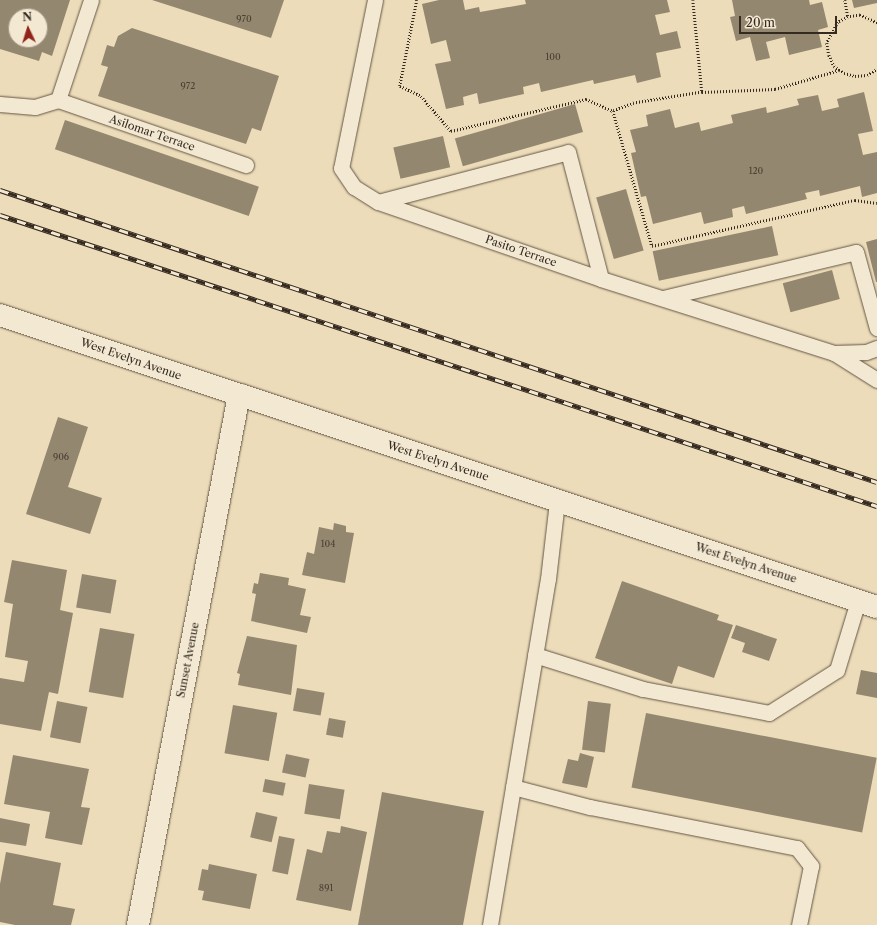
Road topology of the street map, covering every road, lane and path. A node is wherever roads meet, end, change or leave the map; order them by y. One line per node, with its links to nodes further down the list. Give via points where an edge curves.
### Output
1 (91, 0): 11 (lane)
2 (375, 0): 15 (lane, Pasito Terrace, via 342,168 354,187)
3 (417, 0): 13 (path, via 400,86 421,96 451,131 586,99)
4 (693, 0): 10 (path)
5 (845, 0): 6 (path)
6 (848, 17): 7 (path, via 860,15); 8 (path, via 838,22 827,43 829,55)
7 (877, 23)
8 (839, 70): 9 (path, via 855,76 867,75); 10 (path, via 774,90)
9 (877, 70)
10 (702, 92): 13 (path, via 642,101)
11 (58, 100): 12 (lane, via 35,107); 14 (lane, Asilomar Terrace)
12 (0, 104)
13 (613, 111): 16 (path, via 652,246 855,200)
14 (246, 165)
15 (378, 202): 17 (lane, Pasito Terrace); 17 (lane, via 568,152)
16 (877, 203)
17 (601, 279): 18 (lane, Pasito Terrace)
18 (662, 298): 20 (lane, via 856,252); 22 (lane, Pasito Terrace)
19 (0, 315): 24 (main road, West Evelyn Avenue)
20 (877, 328)
21 (877, 348): 22 (lane, Pasito Terrace, via 866,352)
22 (834, 353): 23 (lane)
23 (877, 380)
24 (239, 395): 25 (main road, West Evelyn Avenue); 29 (main road, Sunset Avenue)
25 (557, 501): 26 (main road, West Evelyn Avenue); 27 (lane, via 548,579)
26 (868, 604): 27 (lane, via 837,670 769,713 643,689)
27 (535, 655): 28 (lane)
28 (513, 787): 30 (lane); 31 (lane, via 590,807 797,848 811,866)
29 (138, 925)
30 (490, 925)
31 (799, 925)

